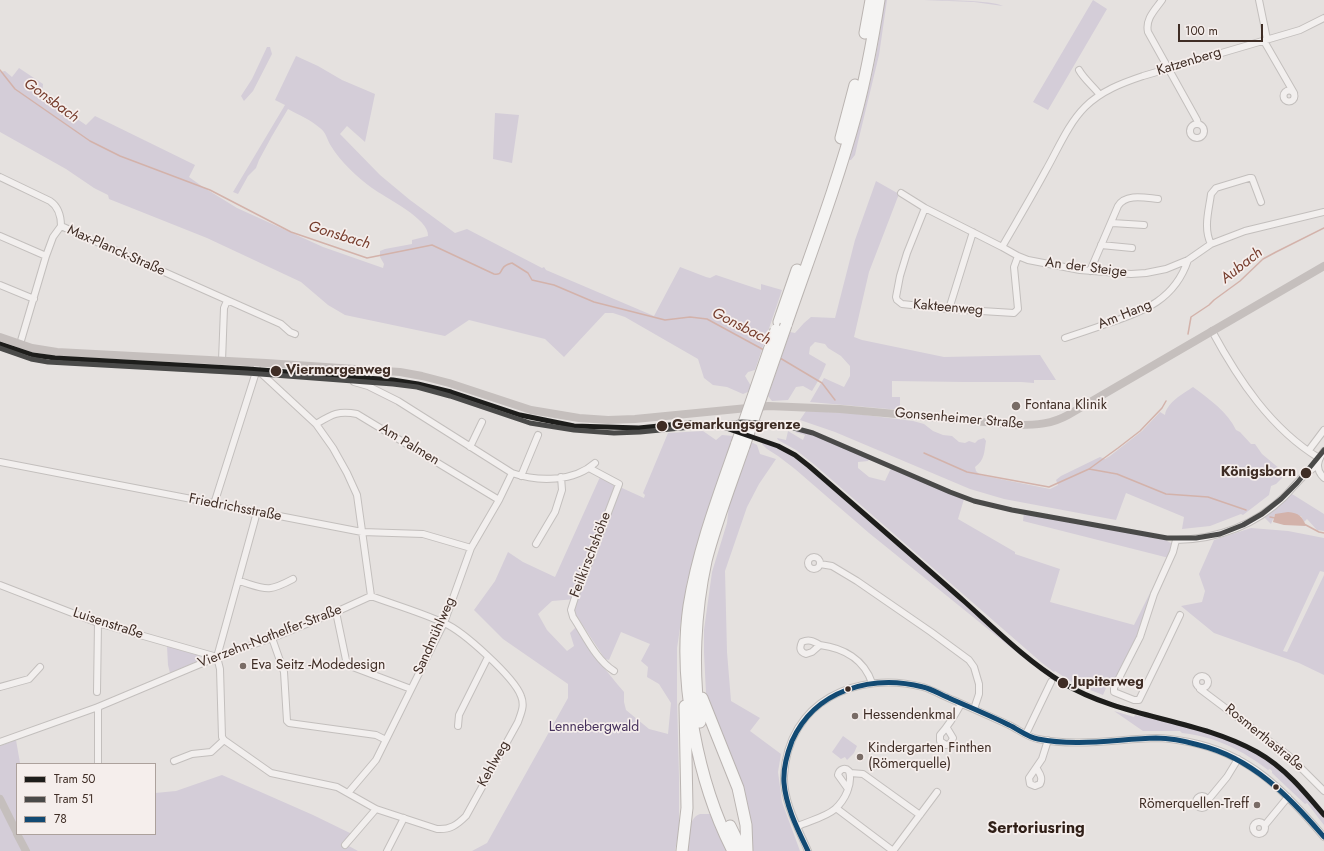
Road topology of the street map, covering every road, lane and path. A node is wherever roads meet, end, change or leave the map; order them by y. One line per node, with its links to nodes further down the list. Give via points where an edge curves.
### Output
1 (871, 0): 36 (highway, via 860,65 836,155)
2 (879, 0): 36 (highway, via 854,119 820,229)
3 (1162, 0): 7 (street, via 1148,19 1147,26 1150,37)
4 (1259, 0): 6 (street)
5 (1324, 18): 6 (street, Katzenberg, via 1300,30)
6 (1266, 40): 7 (street, Katzenberg); 9 (street)
7 (1169, 69): 10 (street, Katzenberg, via 1143,76); 11 (street)
8 (1079, 70): 10 (street)
9 (1294, 93)
10 (1100, 94): 25 (street, Katzenberg, via 1084,108 1068,130)
11 (1198, 124)
12 (0, 177): 20 (street, Max-Planck-Straße, via 56,204)
13 (901, 193): 16 (street, An der Steige)
14 (1158, 199): 18 (street, via 1124,200 1118,206)
15 (1261, 202): 23 (street, via 1252,178 1212,190 1206,229)
16 (925, 208): 21 (street, An der Steige); 35 (street, Kakteenweg, via 906,253 896,300 902,304)
17 (1324, 212): 23 (street, An der Steige, via 1245,231)
18 (1112, 223): 19 (street); 24 (street)
19 (1144, 225)
20 (61, 226): 27 (street, via 53,237); 34 (street, Max-Planck-Straße)
21 (973, 232): 25 (street, An der Steige); 35 (street)
22 (0, 236): 27 (street)
23 (1211, 244): 29 (street, An der Steige)
24 (1101, 246): 26 (street); 31 (street)
25 (1002, 247): 28 (street, An der Steige)
26 (1132, 248)
27 (46, 256): 33 (street)
28 (1018, 256): 31 (street, An der Steige); 35 (street, Kakteenweg, via 1014,267 1017,312)
29 (1188, 260): 31 (street, An der Steige, via 1146,273); 40 (street, Am Hang, via 1181,277 1170,291 1152,306)
30 (1324, 266): 37 (main road, Gonsenheimer Straße)
31 (1090, 271)
32 (0, 285): 33 (street)
33 (34, 299): 41 (street)
34 (227, 301): 38 (street, Max-Planck-Straße, via 280,324); 43 (street, via 224,308)
35 (949, 310)
36 (782, 323): 51 (highway, bridge)
37 (1212, 331): 44 (main road, Gonsenheimer Straße, via 1068,415 1054,422 1039,425 840,409 768,406 635,419 580,418 531,410 422,376); 53 (street, via 1252,395 1282,429)
38 (296, 334)
39 (0, 337): 41 (main road, Gonsenheimer Straße)
40 (1065, 338)
41 (20, 344): 43 (main road, Gonsenheimer Straße, via 57,352)
42 (0, 346): 45 (street, via 43,359)
43 (222, 361): 44 (main road, Gonsenheimer Straße)
44 (256, 363): 45 (street)
45 (256, 372): 48 (street, via 262,374); 65 (street)
46 (354, 382): 52 (street, via 398,401)
47 (482, 422): 52 (street)
48 (316, 424): 64 (street, Am Palmen, via 332,414 357,414); 67 (street, via 333,448 357,495)
49 (1324, 430): 53 (street)
50 (538, 435): 61 (street)
51 (741, 445): 83 (highway, via 707,530 697,565 689,608); 86 (highway, via 706,563 696,636)
52 (470, 447): 60 (street)
53 (1308, 450): 55 (street)
54 (1324, 451): 55 (street)
55 (1319, 458): 58 (street)
56 (0, 462): 65 (street, Friedrichsstraße)
57 (595, 463): 59 (street)
58 (1317, 466): 63 (street); 76 (street, via 1309,470 1274,506 1254,521 1211,537 1176,540 1140,637 1114,692 1138,700)
59 (589, 468): 62 (street); 85 (street, Feilkirschshöhe, via 619,484 571,610 600,659)
60 (512, 473): 61 (street); 64 (street, Sandmühlweg)
61 (521, 476): 62 (street, via 541,479)
62 (561, 477): 68 (street, via 562,490 555,512)
63 (1324, 478)
64 (499, 500): 69 (street, Sandmühlweg)
65 (214, 504): 66 (street, Friedrichsstraße)
66 (257, 512): 67 (street, Friedrichsstraße); 72 (street)
67 (362, 532): 69 (street, Friedrichsstraße, via 423,534); 74 (street)
68 (536, 544)
69 (471, 548): 78 (street, Sandmühlweg)
70 (820, 564): 95 (street, via 832,566 857,581 968,660 976,672 979,684)
71 (293, 579): 72 (street, via 271,589)
72 (239, 581): 81 (street)
73 (0, 585): 77 (street, Luisenstraße)
74 (371, 596): 75 (street, Vierzehn-Nothelfer-Straße); 78 (street)
75 (336, 612): 79 (street, Vierzehn-Nothelfer-Straße); 91 (street, via 346,660 350,666)
76 (1180, 615)
77 (98, 623): 81 (street, Luisenstraße); 92 (street)
78 (444, 623): 82 (street, Kehlweg, via 462,634); 91 (street, Sandmühlweg)
79 (272, 638): 81 (street, Vierzehn-Nothelfer-Straße); 100 (street, via 284,672 289,723 376,735)
80 (820, 644): 87 (street, via 842,650 856,658 865,667)
81 (218, 657): 94 (street, Vierzehn-Nothelfer-Straße); 99 (street)
82 (488, 657): 96 (street, via 459,714); 118 (street, Kehlweg, via 511,679 521,696 524,707 518,722 466,816 458,824 452,828 441,829)
83 (687, 666): 125 (highway, via 698,753 712,800); 128 (highway, via 684,698 687,808)
84 (40, 667): 89 (street, via 29,679)
85 (614, 671)
86 (696, 676): 125 (highway, via 699,715 711,774); 125 (highway, via 705,707 738,788 746,825)
87 (872, 682): 93 (street, via 924,688); 120 (street, via 828,697 809,713 795,733 784,776 787,798)
88 (1051, 682): 98 (street)
89 (0, 687)
90 (1200, 688): 109 (street, Rosmerthastraße, via 1289,756)
91 (411, 689): 100 (street, Sandmühlweg)
92 (97, 692)
93 (961, 704): 95 (street); 97 (street)
94 (98, 707): 102 (street, Vierzehn-Nothelfer-Straße); 105 (street)
95 (974, 709): 98 (street)
96 (458, 726)
97 (947, 728)
98 (1026, 734): 101 (street, via 1036,739)
99 (224, 740): 104 (street, via 211,752 192,754); 111 (street, Kehlweg, via 271,773 327,784)
100 (386, 740): 111 (street, Sandmühlweg, via 374,764)
101 (1048, 740): 103 (street, via 1082,742 1171,739 1204,745); 106 (street)
102 (0, 742)
103 (1238, 759): 112 (street, via 1266,776); 114 (street)
104 (174, 761)
105 (98, 763)
106 (1037, 769)
107 (850, 774): 108 (street); 108 (street, via 848,769 842,769 838,775); 117 (street, via 863,774)
108 (848, 789): 115 (street)
109 (1324, 791)
110 (937, 792): 117 (street)
111 (348, 793): 116 (street, Kehlweg)
112 (1288, 797): 119 (street); 123 (street)
113 (0, 799): 121 (main road)
114 (1208, 800)
115 (836, 808): 120 (street); 130 (street)
116 (376, 809): 118 (street, Kehlweg); 124 (street)
117 (920, 815): 130 (street)
118 (404, 818): 127 (street)
119 (1265, 825)
120 (798, 826): 129 (street)
121 (16, 832)
122 (18, 835): 126 (main road)
123 (1324, 837)
124 (345, 845)
125 (740, 850)
126 (26, 851)
127 (388, 851)
128 (682, 851)
129 (808, 851)
130 (893, 851)

